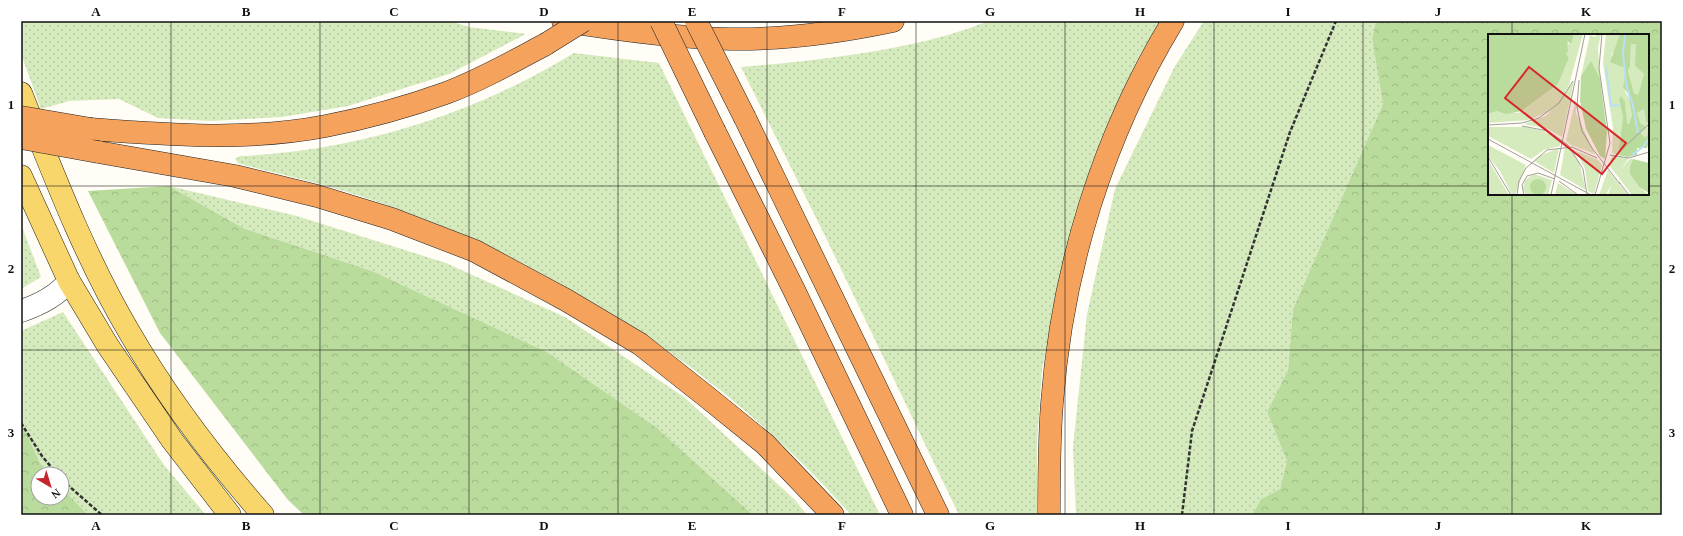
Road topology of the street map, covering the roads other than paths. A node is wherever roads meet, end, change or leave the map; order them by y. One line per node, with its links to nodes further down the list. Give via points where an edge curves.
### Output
1 (563, 21): 5 (highway, via 614,30 730,39 791,36)
2 (583, 21): 8 (highway, bridge, via 546,44 447,92 409,105 325,126 203,136 91,129)
3 (662, 21): 18 (highway, bridge)
4 (696, 21): 19 (highway, bridge)
5 (893, 21)
6 (1173, 21): 20 (highway, via 1140,80 1112,144 1091,201 1074,261 1064,307 1052,402)
7 (21, 93): 11 (main road)
8 (21, 117)
9 (21, 138): 17 (highway, bridge, via 236,176 317,196 475,251 640,344 765,444)
10 (21, 176): 12 (main road)
11 (96, 269): 12 (main road); 16 (main road, via 128,331 173,400 208,449)
12 (69, 282): 13 (street, via 50,286); 14 (street, via 49,299); 15 (main road, via 146,403)
13 (21, 300)
14 (21, 312)
15 (230, 515)
16 (263, 515)
17 (833, 515)
18 (902, 515)
19 (938, 515)
20 (1049, 515)

